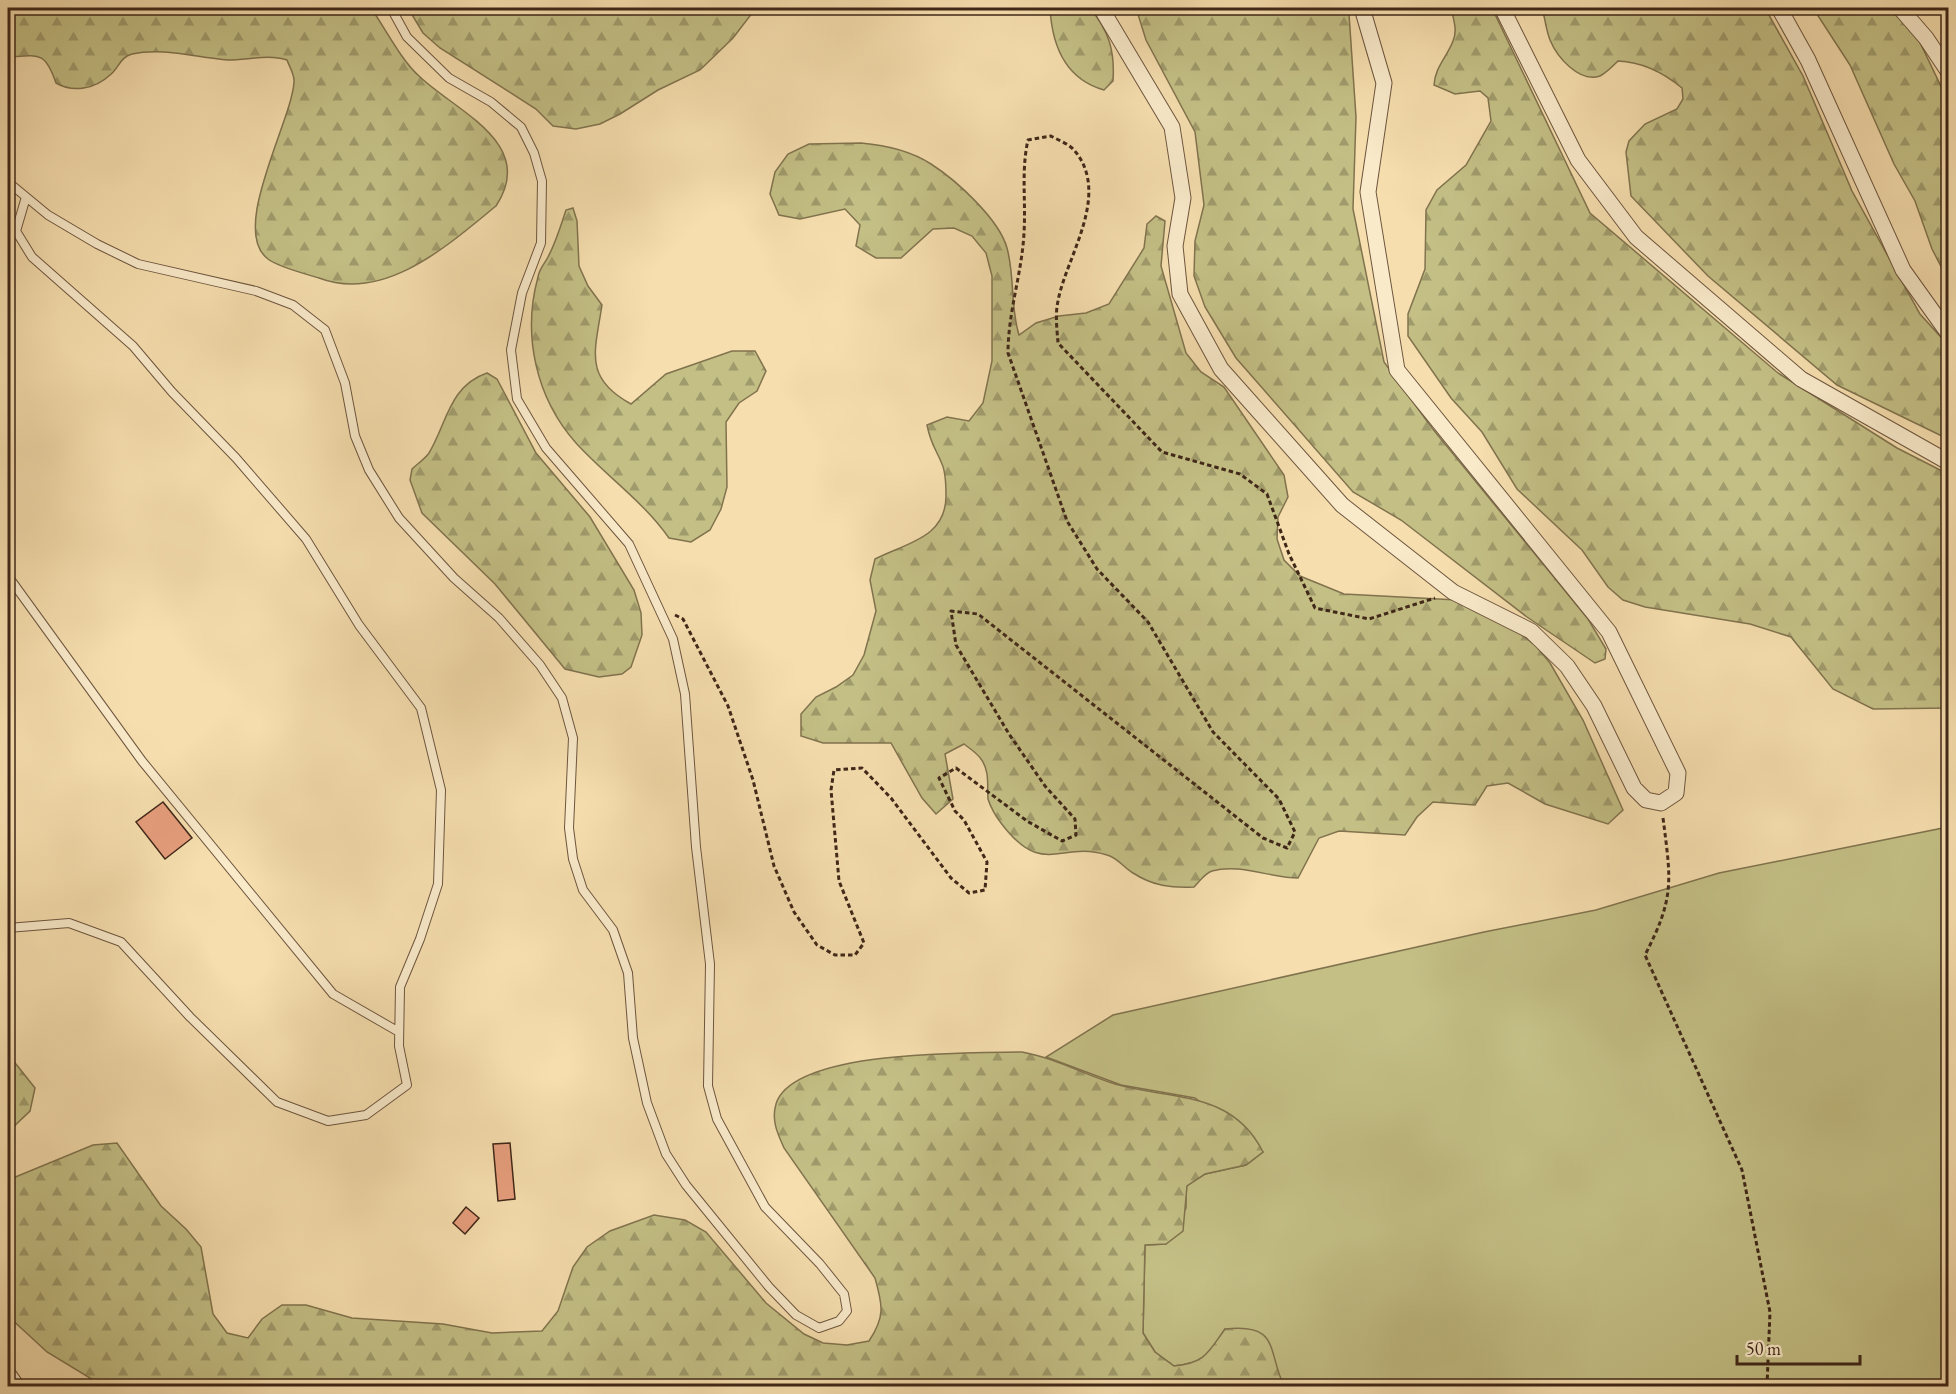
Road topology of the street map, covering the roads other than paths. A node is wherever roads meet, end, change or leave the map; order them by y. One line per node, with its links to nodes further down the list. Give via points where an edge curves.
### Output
1 (391, 8): 9 (lane, via 407,37 449,78 491,102 521,128 534,153 542,181 541,243 522,293 511,350 517,399 546,448 629,544 673,639 685,694 696,847 710,964 708,1086 717,1119 765,1207 844,1294 848,1311 839,1322 819,1328 796,1315 686,1185 666,1154 647,1103 635,1049 628,974 613,930 583,890 573,859 569,828 573,738 562,698 540,665 499,618 454,578 399,518 369,470 355,436 345,383 325,330 293,305 256,291 138,264 97,244)
2 (1101, 8): 3 (street, via 1172,127 1183,198 1175,246 1180,294 1221,369 1342,505 1453,592 1531,631 1566,666 1593,706 1634,788 1646,800 1661,803 1676,793 1678,773 1609,632 1397,369 1368,192 1384,82)
3 (1362, 8)
4 (1502, 8): 11 (street, via 1578,160 1636,237 1801,379)
5 (1779, 8): 10 (street, via 1808,60 1903,270)
6 (1900, 8): 7 (street)
7 (1948, 71)
8 (8, 182): 9 (lane)
9 (26, 197): 14 (lane, via 16,231 32,257 133,346 244,467 306,539 359,625 421,708 441,790 438,884 400,987)
10 (1948, 333)
11 (1948, 462)
12 (8, 576): 14 (lane, via 142,761 333,994)
13 (8, 928): 14 (lane, via 69,922 121,942 277,1102 328,1121 366,1114 407,1085)
14 (399, 1032)
15 (8, 1368): 16 (lane)
16 (21, 1386)

